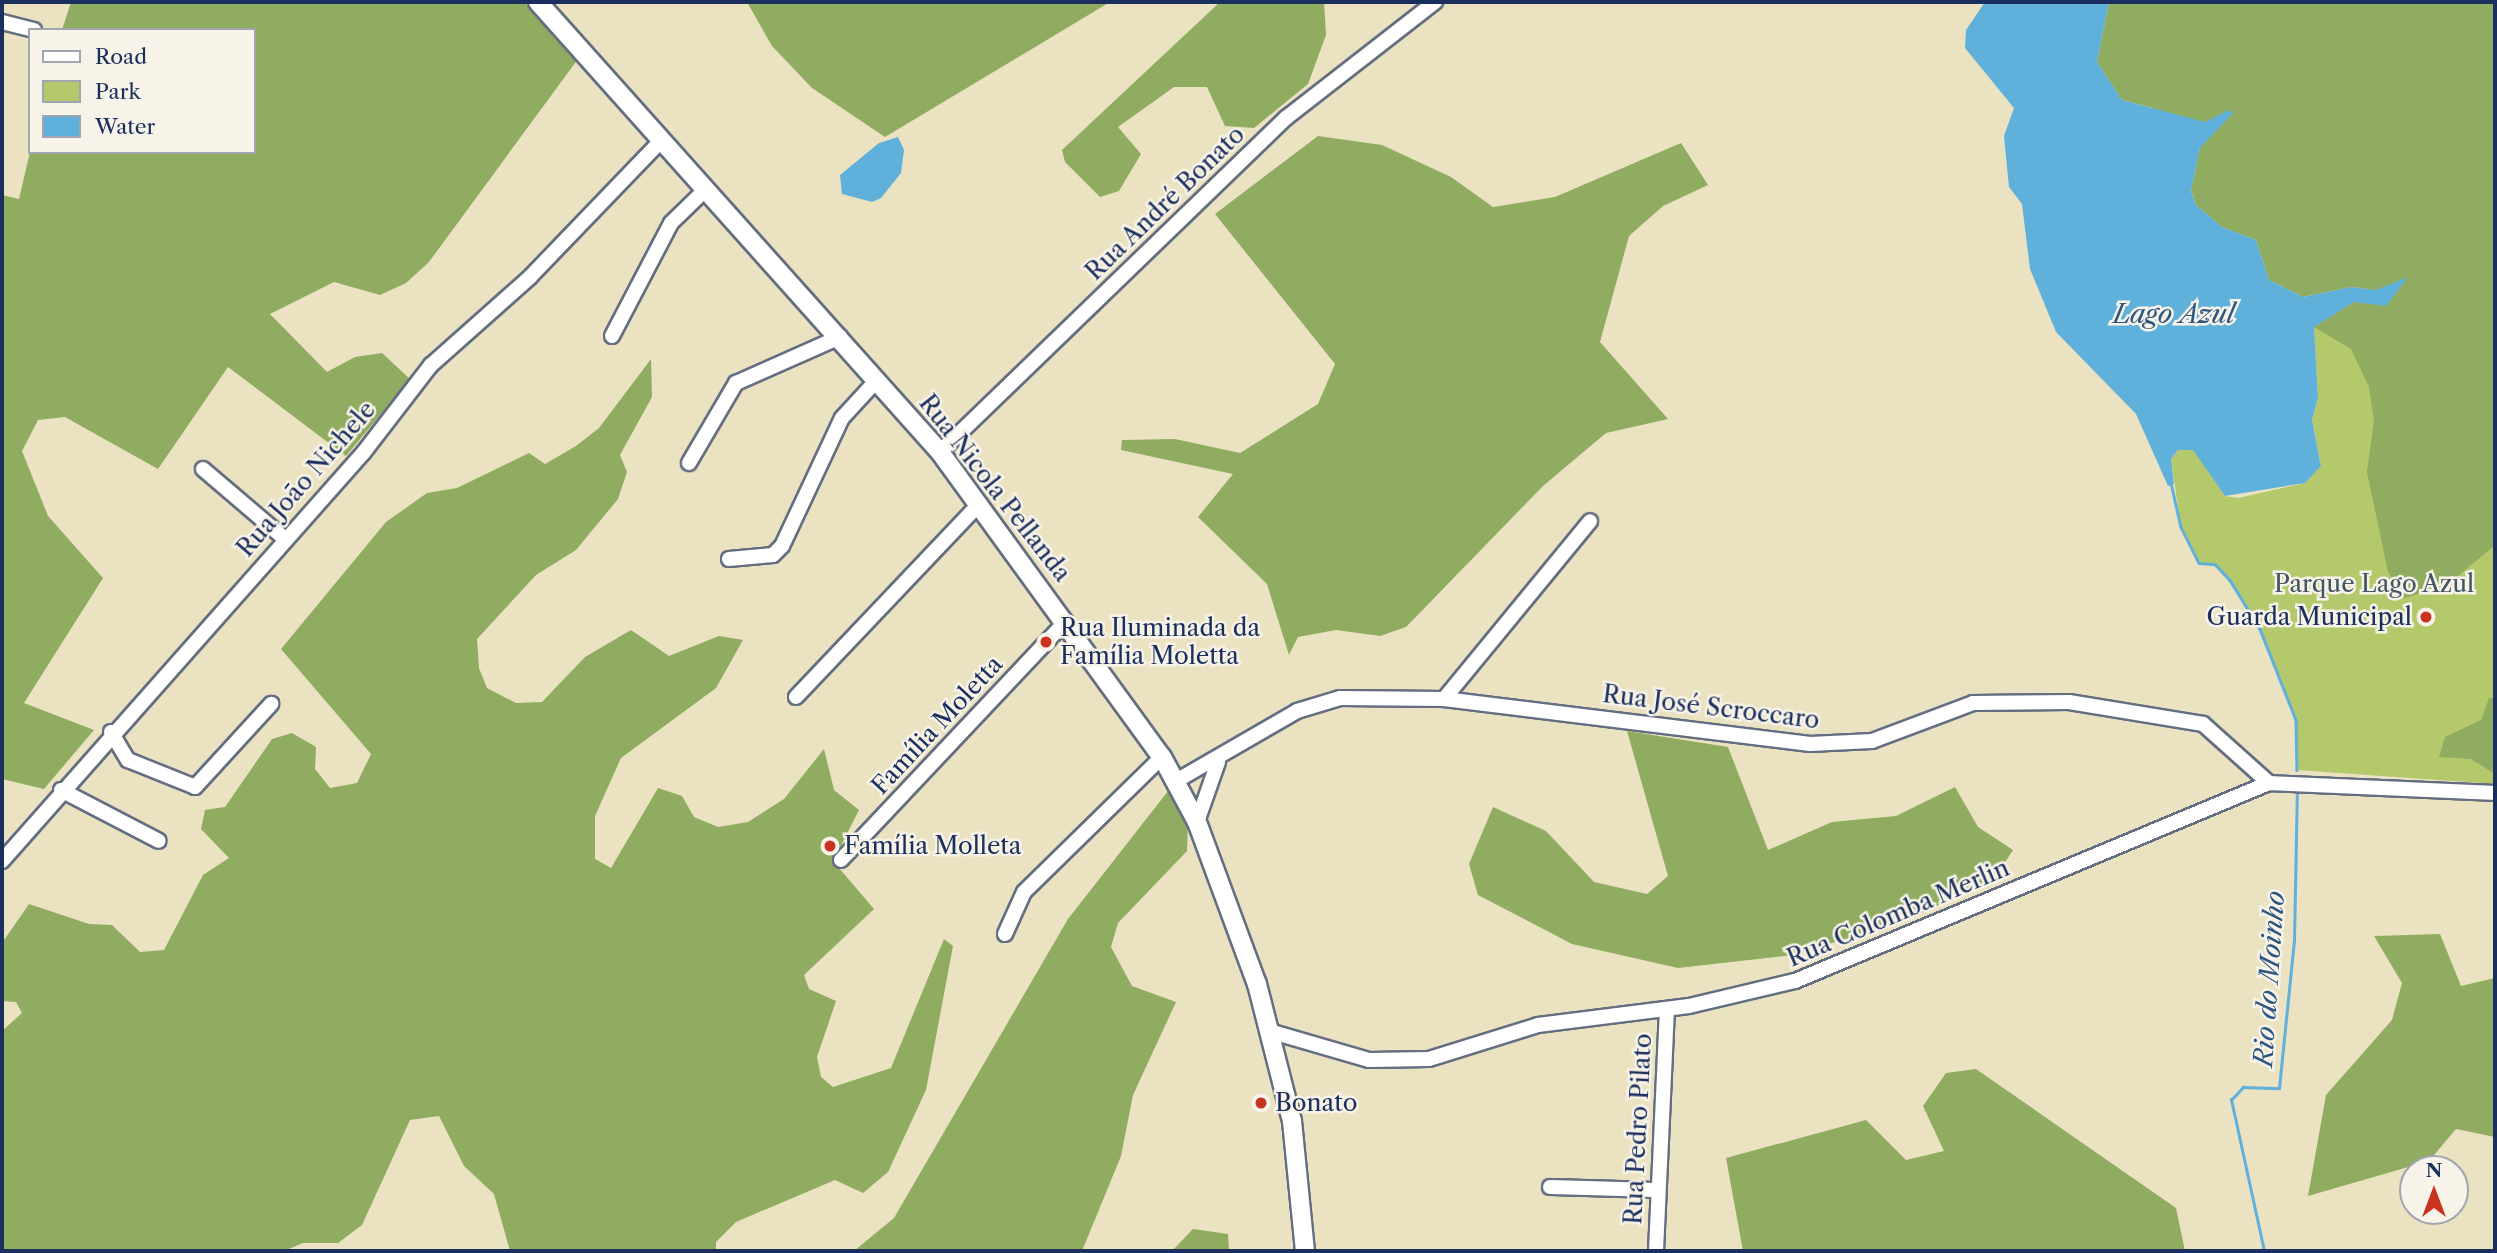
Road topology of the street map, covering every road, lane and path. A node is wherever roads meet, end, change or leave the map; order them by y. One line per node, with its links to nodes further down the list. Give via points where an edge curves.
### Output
1 (538, 2): 5 (main road, Rua Nicola Pellanda)
2 (1435, 2): 10 (street, Rua André Bonato, via 1286,118)
3 (2, 23): 4 (street)
4 (28, 29)
5 (659, 143): 6 (main road, Rua Nicola Pellanda); 15 (street, Rua João Nichele, via 530,278 431,365)
6 (704, 191): 7 (street, via 671,222); 8 (main road, Rua Nicola Pellanda)
7 (612, 336)
8 (840, 337): 9 (main road, Rua Nicola Pellanda); 11 (street, via 736,383)
9 (877, 380): 10 (main road, Rua Nicola Pellanda); 16 (street, via 842,418 782,546 773,555)
10 (940, 452): 13 (main road, Rua Nicola Pellanda)
11 (689, 463)
12 (203, 469): 15 (street)
13 (980, 503): 17 (main road, Rua Nicola Pellanda); 18 (street)
14 (1590, 521): 19 (street)
15 (285, 539): 21 (street, Rua João Nichele)
16 (729, 559)
17 (1066, 621): 22 (main road, Rua Nicola Pellanda); 30 (street, Família Moletta)
18 (796, 697)
19 (1444, 699): 23 (street, Rua José Scroccaro, via 1340,698 1297,711); 25 (street, Rua José Scroccaro, via 1810,744 1872,741 1973,703 2069,702 2203,724)
20 (271, 704): 21 (street, via 195,787 128,760)
21 (111, 732): 26 (street, Rua João Nichele)
22 (1162, 757): 24 (main road, Rua Nicola Pellanda); 32 (street, via 1024,892)
23 (1218, 762): 24 (street, Rua José Scroccaro); 28 (street)
24 (1176, 781): 28 (main road, Rua Nicola Pellanda)
25 (2269, 783): 27 (street, Rua Colomba Merlin); 33 (street, Rua Colomba Merlin, via 1854,960 1767,989)
26 (61, 790): 29 (street); 31 (street, Rua João Nichele)
27 (2495, 793)
28 (1197, 822): 34 (main road, Rua Nicola Pellanda, via 1231,904)
29 (159, 841)
30 (841, 860)
31 (2, 861)
32 (1005, 934)
33 (1667, 1009): 34 (street, Rua Colomba Merlin, via 1538,1025 1400,1063 1352,1056); 36 (street, Rua Pedro Pilato)
34 (1269, 1031): 37 (main road, Rua Nicola Pellanda, via 1292,1121)
35 (1550, 1187): 36 (street)
36 (1656, 1191): 38 (street, Rua Pedro Pilato)
37 (1305, 1251)
38 (1656, 1251)

